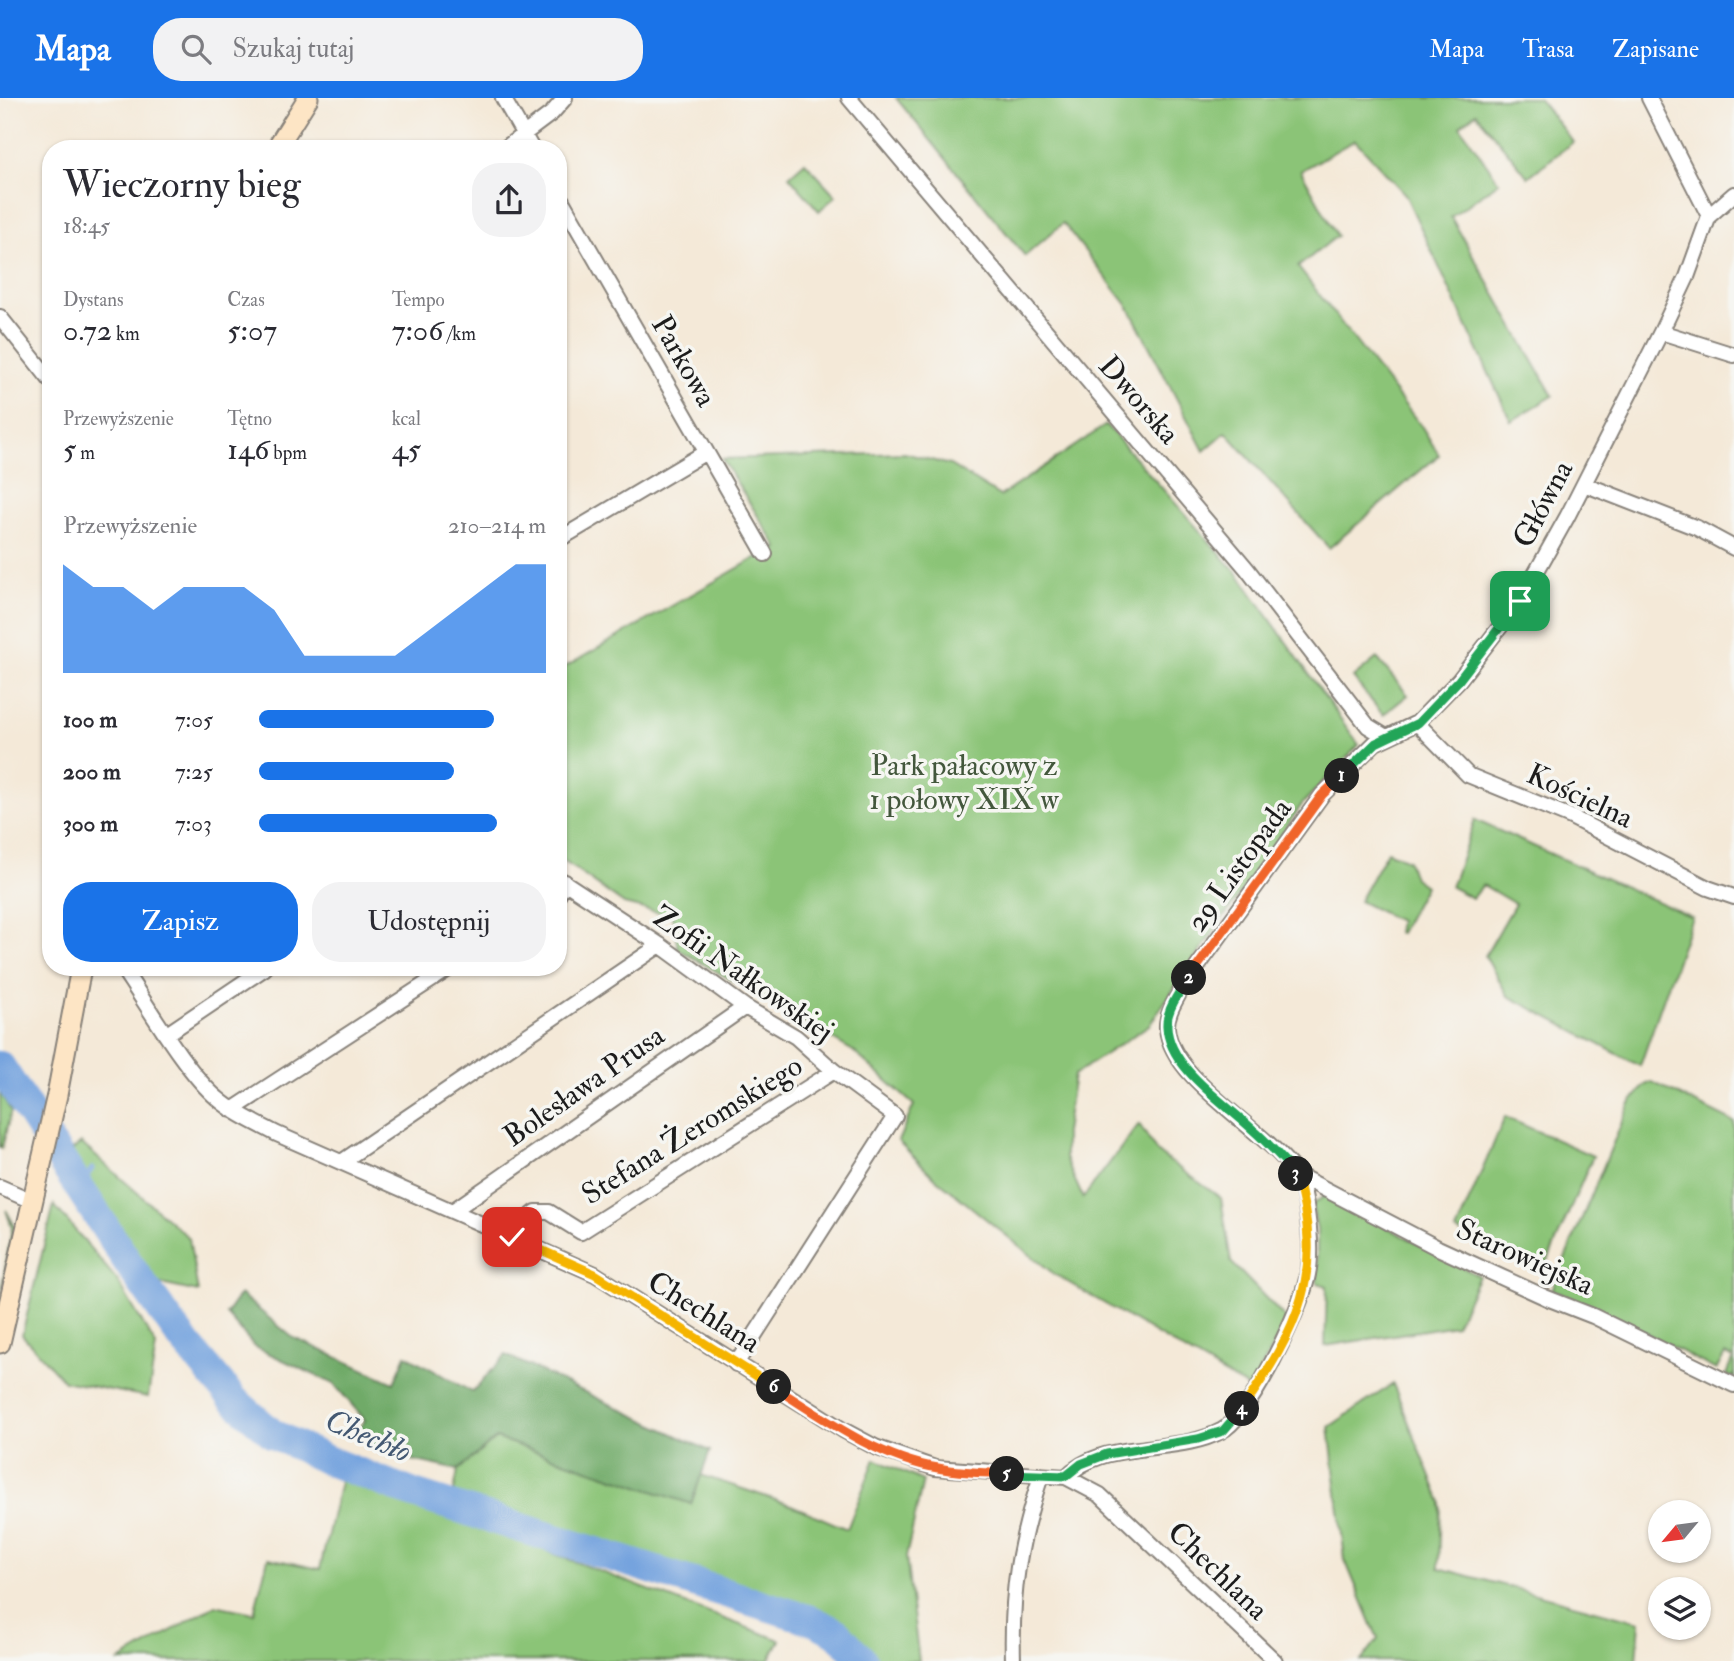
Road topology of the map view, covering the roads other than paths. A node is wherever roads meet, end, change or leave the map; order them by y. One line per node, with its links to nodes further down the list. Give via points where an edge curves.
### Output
1 (308, 98): 7 (street)
2 (503, 98): 6 (street)
3 (565, 98): 6 (street)
4 (849, 98): 23 (street, Dworska, via 1247,569 1368,726)
5 (1649, 98): 12 (street)
6 (524, 134): 8 (street); 9 (street)
7 (282, 140)
8 (516, 140)
9 (527, 140)
10 (1734, 194): 12 (street)
11 (567, 210): 17 (street, Parkowa)
12 (1709, 215): 14 (street, Główna)
13 (0, 317): 16 (street)
14 (1661, 332): 15 (street); 18 (street, Główna)
15 (1734, 355)
16 (42, 370)
17 (706, 452): 19 (street); 21 (street, Parkowa)
18 (1584, 484): 20 (street, via 1697,528); 22 (street, Główna, via 1520,601 1459,680)
19 (567, 535)
20 (1734, 548)
21 (765, 554)
22 (1418, 723): 23 (street, Główna); 25 (street, Kościelna, via 1468,775 1571,817)
23 (1386, 737): 36 (street, 29 Listopada, via 1312,809 1182,988 1167,1025 1174,1051 1199,1083)
24 (567, 889): 26 (street, Zofii Nałkowskiej)
25 (1734, 897)
26 (660, 945): 31 (street, Zofii Nałkowskiej); 35 (street)
27 (79, 976): 38 (street)
28 (127, 976): 32 (street, Chechlana)
29 (253, 976): 32 (street)
30 (438, 976): 34 (street)
31 (745, 1007): 33 (street, Zofii Nałkowskiej, via 796,1037); 39 (street, Bolesława Prusa)
32 (167, 1034): 34 (street, Chechlana, via 215,1097)
33 (834, 1071): 40 (street, Stefana Żeromskiego, via 581,1232 550,1212 536,1212); 42 (street, Zofii Nałkowskiej, via 895,1116)
34 (232, 1110): 35 (street, Chechlana)
35 (343, 1161): 39 (street, Chechlana)
36 (1296, 1174): 43 (street, Starowiejska, via 1438,1248); 45 (street, 29 Listopada, via 1311,1247 1306,1284 1276,1359 1238,1414 1223,1431 1107,1454)
37 (0, 1188): 38 (street)
38 (32, 1201): 41 (street)
39 (454, 1210): 40 (street, Chechlana)
40 (512, 1237): 42 (street, Chechlana, via 595,1274)
41 (0, 1343)
42 (736, 1364): 44 (street, Chechlana, via 843,1430 904,1458 935,1468)
43 (1734, 1385)
44 (1041, 1476): 45 (street, Chechlana); 46 (street, via 1014,1582)
45 (1066, 1476): 47 (street, Chechlana, via 1100,1495)
46 (1013, 1661)
47 (1275, 1661)

